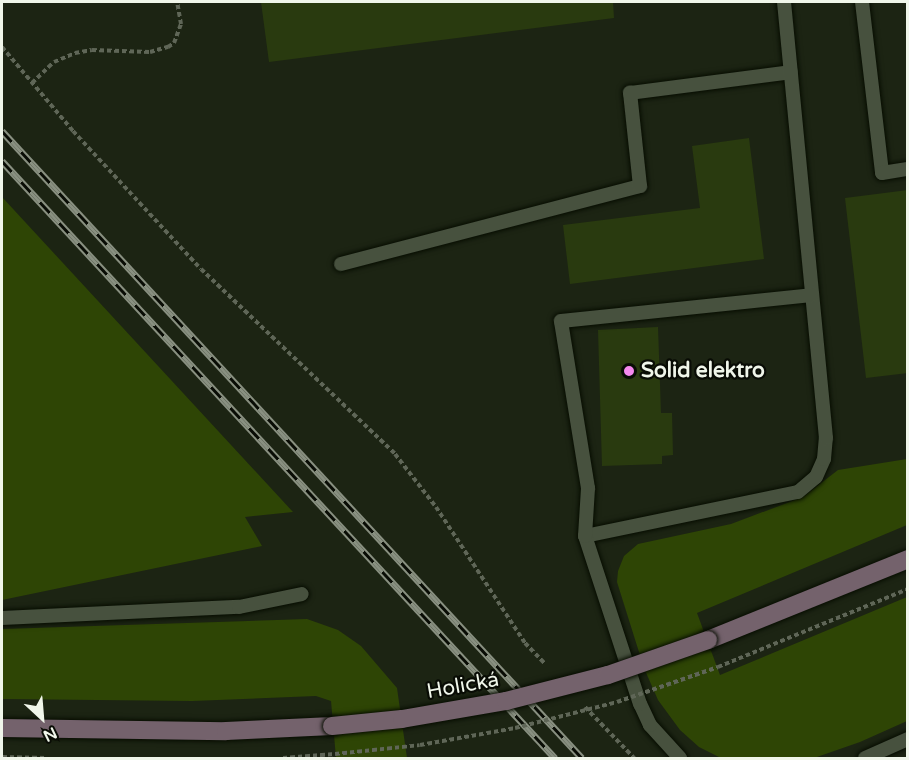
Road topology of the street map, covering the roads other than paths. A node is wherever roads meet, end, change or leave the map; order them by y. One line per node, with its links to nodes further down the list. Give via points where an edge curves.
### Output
1 (784, 2): 3 (lane)
2 (862, 2): 4 (lane, via 882,172)
3 (791, 72): 5 (lane, via 630,93 640,186); 6 (lane)
4 (908, 169)
5 (340, 264)
6 (812, 295): 7 (lane, via 826,438 824,459 816,477 798,492); 7 (lane, via 561,321 588,488)
7 (585, 536): 13 (lane, via 640,704 650,725)
8 (908, 559): 11 (street, Holická, bridge, via 708,640 608,675 506,701 402,719 332,726 226,731)
9 (302, 594): 10 (lane, via 239,607)
10 (2, 618)
11 (2, 728)
12 (908, 739): 14 (lane)
13 (680, 759)
14 (865, 759)

